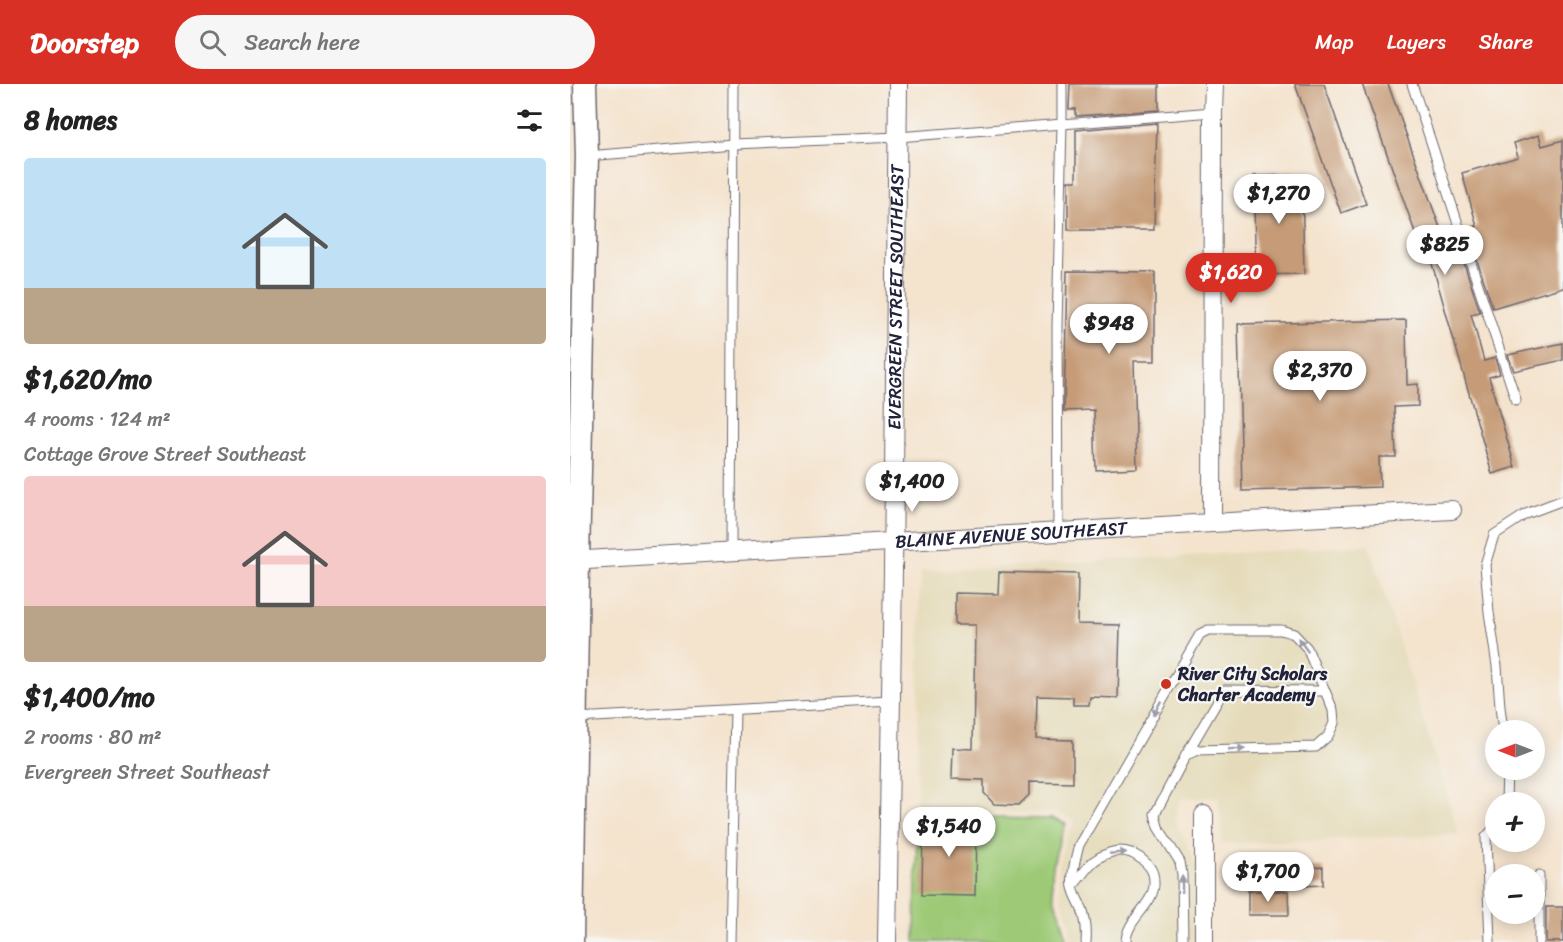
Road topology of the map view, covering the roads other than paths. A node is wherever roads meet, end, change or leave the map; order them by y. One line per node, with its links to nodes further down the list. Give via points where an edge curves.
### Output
1 (585, 84): 11 (street)
2 (733, 84): 10 (lane)
3 (898, 84): 9 (street, EVERGREEN STREET SOUTHEAST)
4 (1062, 84): 8 (lane)
5 (1214, 84): 7 (street)
6 (1412, 84): 12 (lane)
7 (1213, 112): 8 (lane); 15 (street)
8 (1062, 124): 9 (lane); 16 (lane, via 1056,327)
9 (898, 137): 10 (lane); 17 (street, EVERGREEN STREET SOUTHEAST)
10 (733, 144): 11 (lane); 18 (lane)
11 (587, 156): 19 (street)
12 (1516, 399)
13 (1563, 500): 24 (lane, via 1526,514 1494,535 1485,565)
14 (1452, 510): 15 (street, BLAINE AVENUE SOUTHEAST)
15 (1212, 523): 16 (street, BLAINE AVENUE SOUTHEAST)
16 (1058, 532): 17 (street, BLAINE AVENUE SOUTHEAST)
17 (894, 542): 18 (street, BLAINE AVENUE SOUTHEAST); 21 (street, EVERGREEN STREET SOUTHEAST)
18 (731, 551): 19 (street, BLAINE AVENUE SOUTHEAST)
19 (574, 561): 23 (street)
20 (1324, 691): 25 (lane, via 1224,690); 25 (lane, one-way to 20, via 1198,750 1316,747 1334,723 1334,710); 28 (lane, one-way to 28, via 1306,648 1294,634 1281,630 1208,630 1200,634 1078,845)
21 (891, 701): 22 (lane); 32 (street, EVERGREEN STREET SOUTHEAST)
22 (735, 710): 23 (lane); 31 (lane)
23 (573, 718): 30 (street)
24 (1502, 720)
25 (1186, 755): 35 (lane, one-way to 25, via 1180,862 1158,827 1155,814)
26 (1204, 815): 36 (street)
27 (1487, 852): 37 (lane)
28 (1073, 886): 33 (lane, via 1087,929); 34 (lane, one-way to 34, via 1094,861 1109,853 1124,850 1150,865 1154,882 1150,898 1131,923)
29 (1539, 924): 38 (lane)
30 (572, 942)
31 (730, 942)
32 (887, 942)
33 (1086, 942)
34 (1126, 942)
35 (1182, 942)
36 (1204, 942)
37 (1490, 942)
38 (1539, 942)

